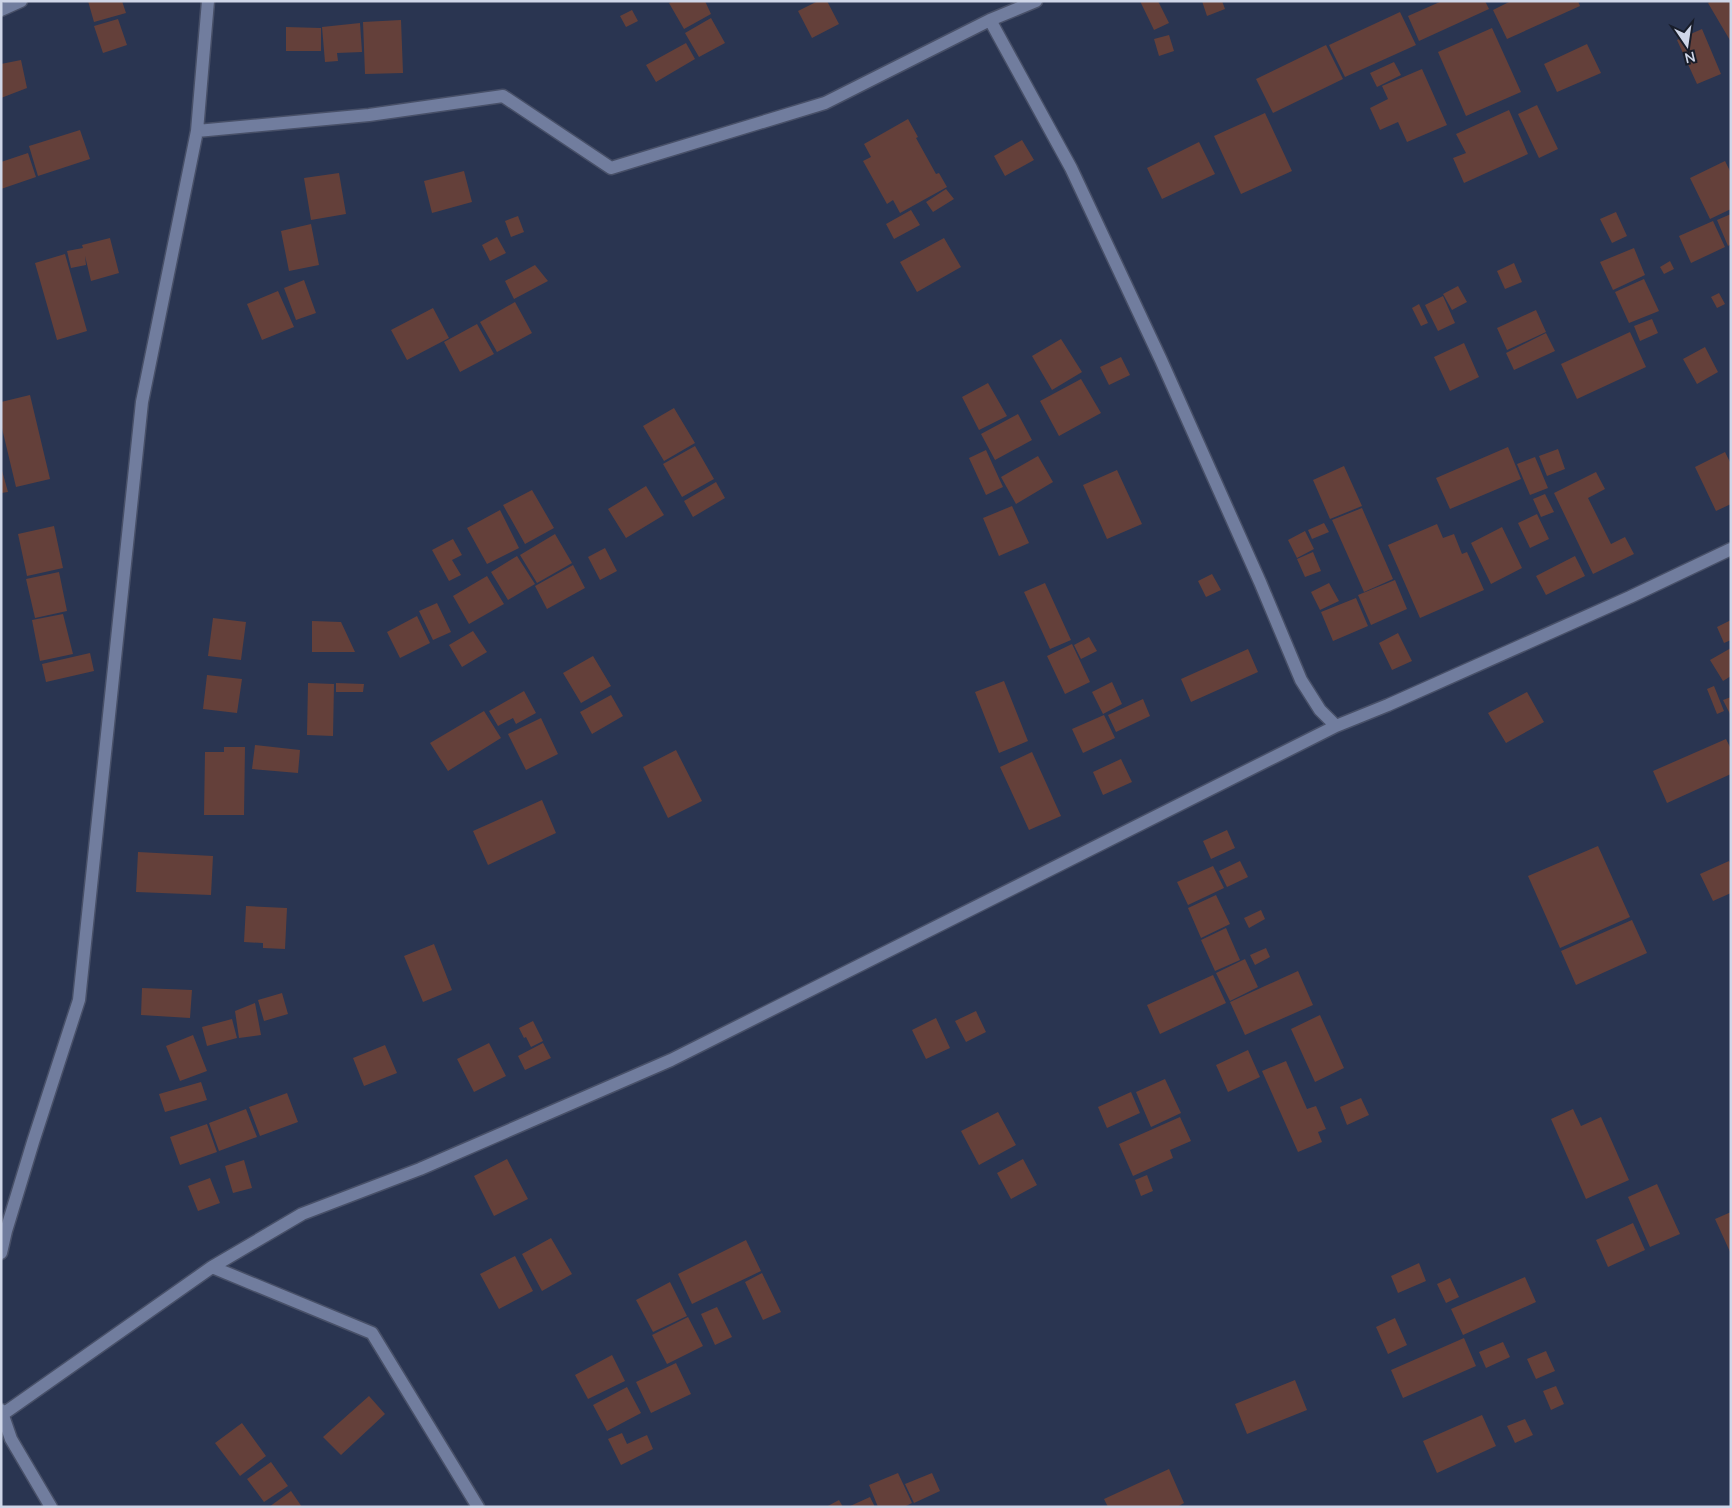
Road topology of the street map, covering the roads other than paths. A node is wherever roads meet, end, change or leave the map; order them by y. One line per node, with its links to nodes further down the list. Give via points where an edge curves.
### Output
1 (21, 1): 4 (street)
2 (208, 1): 6 (street)
3 (1036, 1): 5 (street)
4 (1, 10)
5 (990, 20): 6 (street, via 825,102 611,168 503,96 369,115); 8 (street, via 1071,168 1161,360 1301,680 1320,710)
6 (197, 130): 9 (street, via 142,402 79,1000)
7 (1731, 549): 8 (street)
8 (1336, 726): 10 (street, via 671,1060 420,1169 302,1214)
9 (1, 1253)
10 (212, 1268): 11 (street); 14 (street, via 372,1333)
11 (2, 1412): 12 (street)
12 (6, 1438): 13 (street)
13 (51, 1507)
14 (478, 1507)

